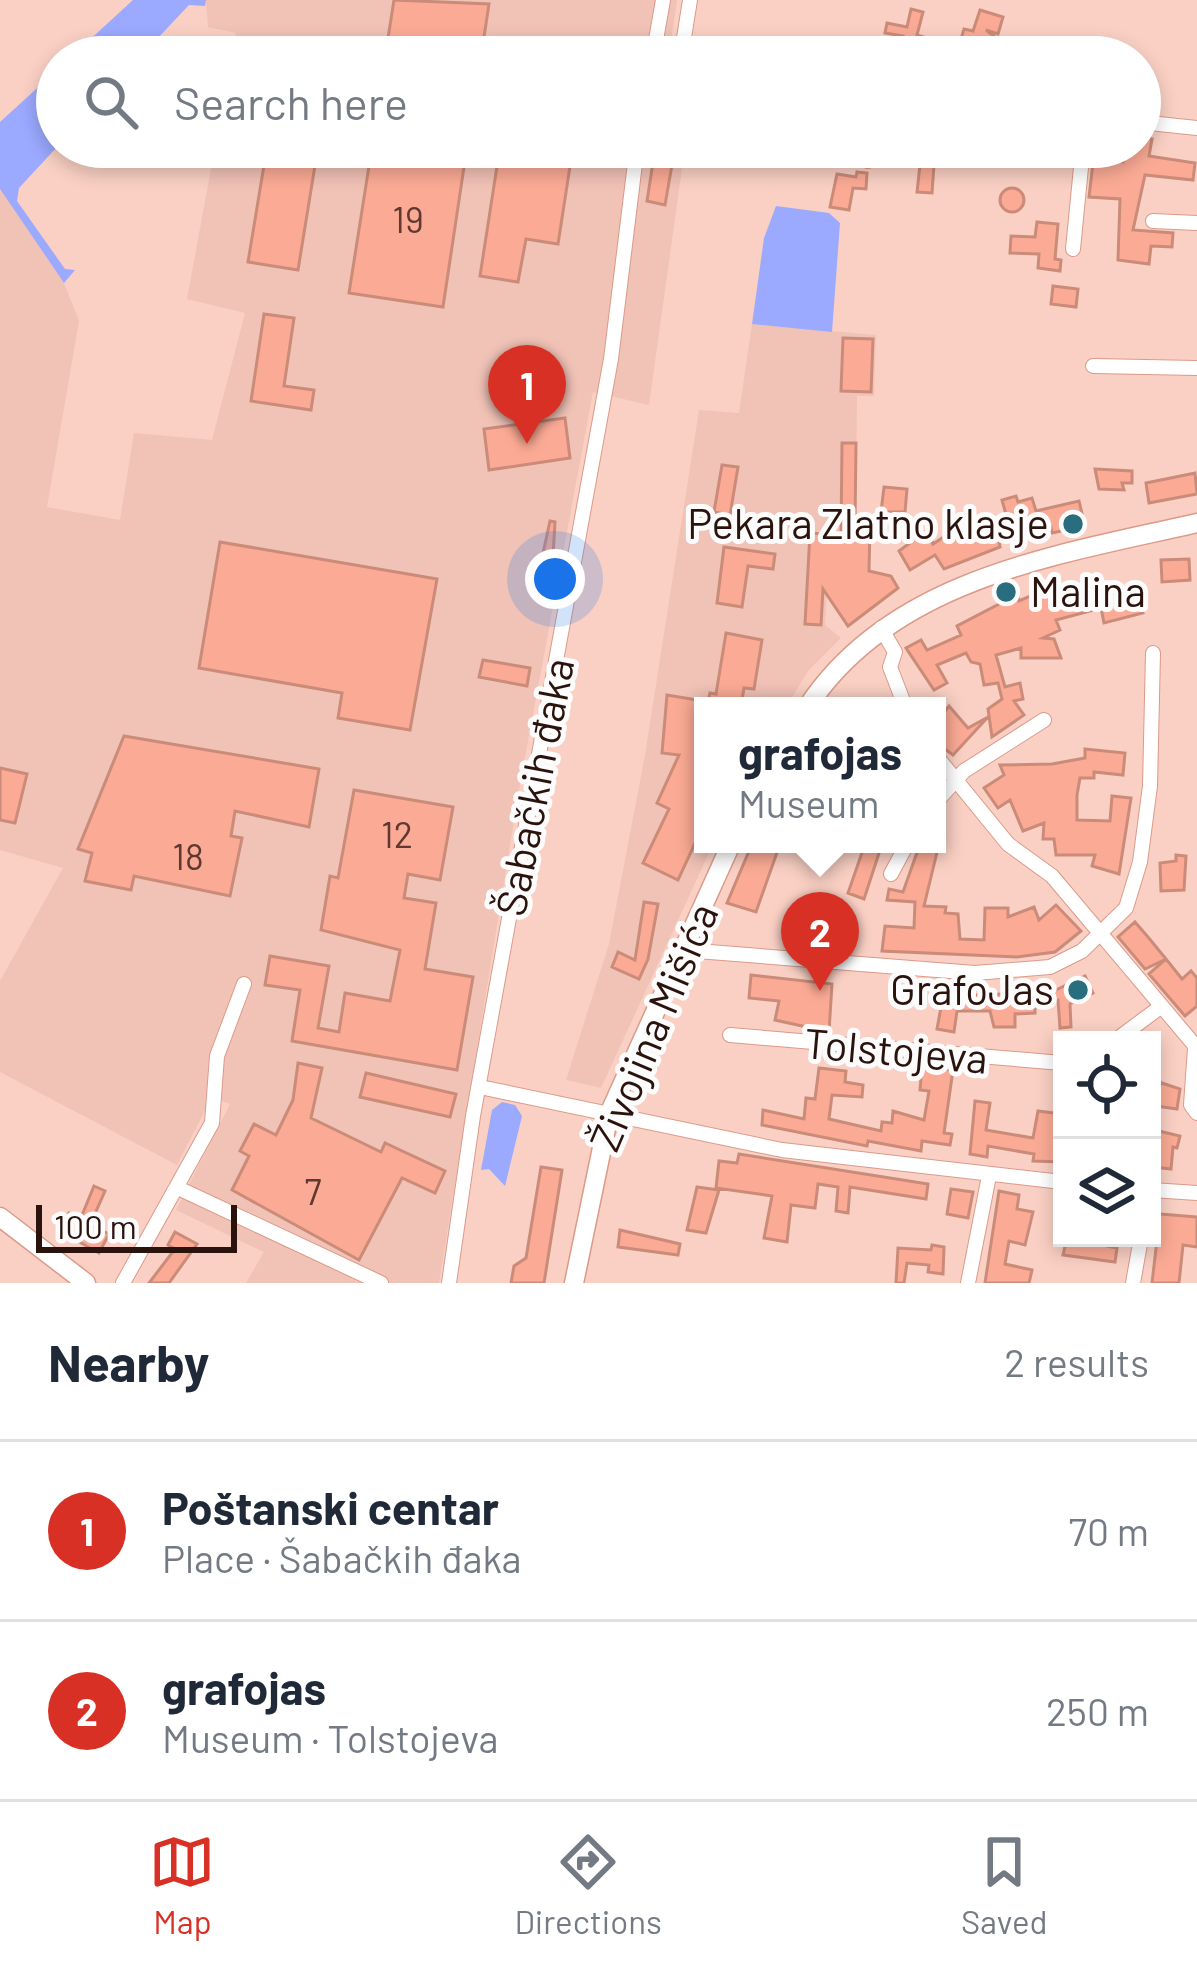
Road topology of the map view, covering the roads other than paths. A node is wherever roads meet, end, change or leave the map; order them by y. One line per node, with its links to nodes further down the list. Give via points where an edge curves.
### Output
1 (663, 0): 3 (street)
2 (690, 0): 4 (street)
3 (657, 36)
4 (684, 36)
5 (1161, 124): 6 (street)
6 (1197, 128)
7 (635, 168): 34 (street, Šabačkih đaka, via 611,359)
8 (1081, 168): 11 (street)
9 (1153, 220): 10 (street)
10 (1197, 223)
11 (1073, 249)
12 (1093, 366): 13 (street)
13 (1197, 368)
14 (1197, 523): 15 (main road, via 999,573)
15 (881, 628): 17 (main road); 18 (street, via 895,652 890,667)
16 (1153, 653): 26 (street, Tolstojeva, via 1140,862 1126,908)
17 (815, 697)
18 (902, 697)
19 (1044, 719): 21 (street)
20 (946, 766): 21 (street)
21 (956, 777): 22 (street); 26 (street, via 1008,844 1052,876)
22 (946, 790)
23 (727, 853): 27 (main road, Živojina Mišića)
24 (902, 853): 25 (street)
25 (891, 874)
26 (1099, 938): 27 (street, Tolstojeva, via 1068,960 1017,973); 29 (street)
27 (684, 950): 36 (main road, Živojina Mišića)
28 (244, 984): 39 (street, via 217,1056 212,1123)
29 (1159, 1008): 30 (street); 32 (street)
30 (1128, 1031)
31 (730, 1035): 33 (street, Tolstojeva)
32 (1196, 1048): 35 (street)
33 (1053, 1062)
34 (479, 1087): 36 (street); 47 (street, Šabačkih đaka)
35 (1197, 1113)
36 (609, 1114): 37 (street, via 782,1150); 48 (main road, Živojina Mišića)
37 (989, 1176): 38 (street); 49 (street)
38 (1053, 1181)
39 (178, 1188): 45 (street); 46 (street)
40 (1161, 1190): 41 (street)
41 (1197, 1192)
42 (0, 1217): 44 (main road)
43 (1139, 1247): 50 (street)
44 (86, 1283)
45 (123, 1283)
46 (381, 1283)
47 (449, 1283)
48 (574, 1283)
49 (968, 1283)
50 (1133, 1283)

